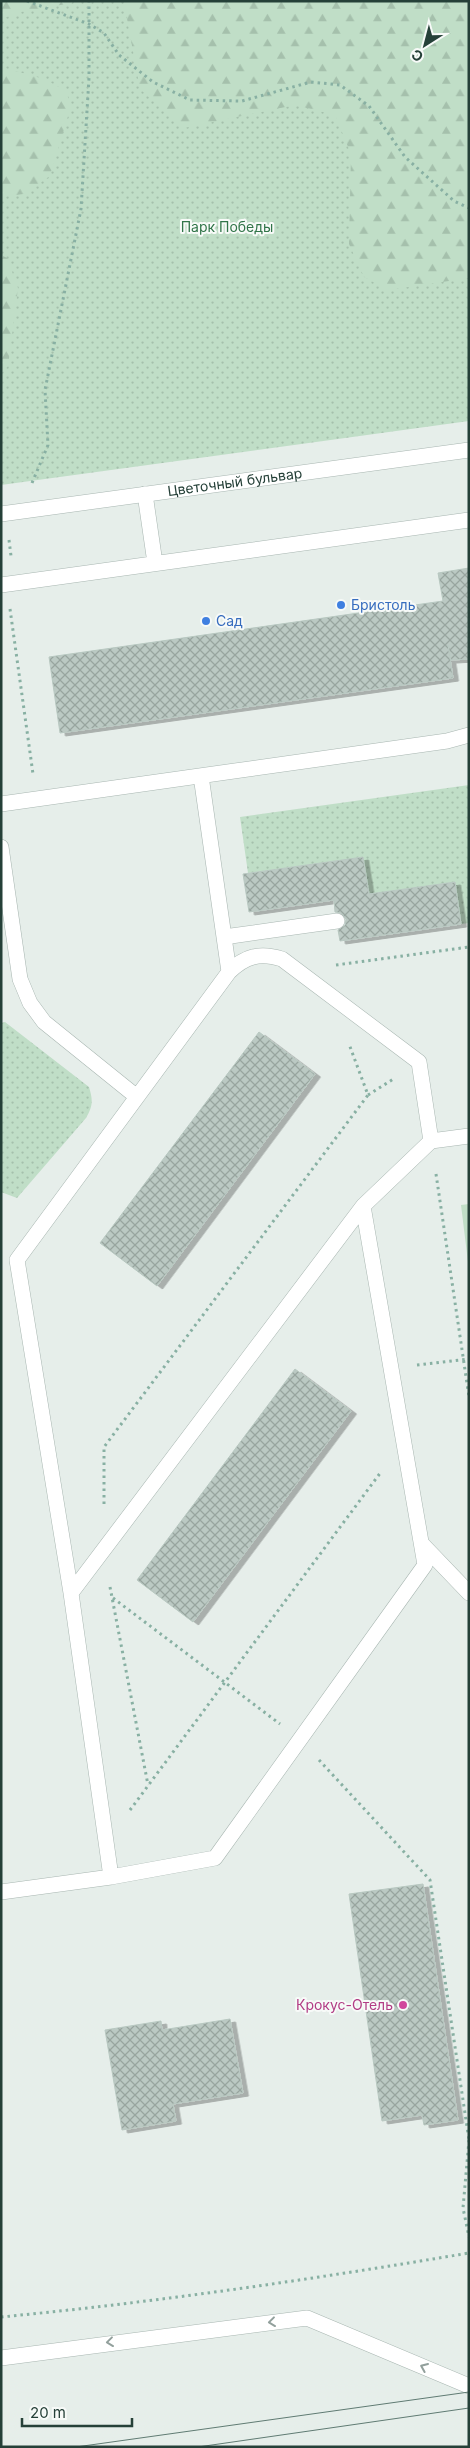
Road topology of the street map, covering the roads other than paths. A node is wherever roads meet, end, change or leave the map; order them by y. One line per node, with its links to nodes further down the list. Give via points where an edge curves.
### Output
1 (469, 450): 2 (street, Цветочный бульвар)
2 (145, 494): 3 (street, Цветочный бульвар); 5 (street)
3 (1, 514)
4 (469, 520): 5 (street)
5 (155, 563): 6 (street)
6 (6, 584)
7 (469, 735): 8 (street, via 447,741)
8 (201, 776): 9 (street); 12 (street)
9 (1, 804)
10 (1, 847): 14 (street, via 20,979 30,1003 44,1022)
11 (337, 921): 12 (street)
12 (224, 937): 13 (street)
13 (228, 972): 14 (street); 16 (street, via 247,958 259,955 282,959 419,1062)
14 (137, 1097): 19 (street, via 16,1260)
15 (469, 1136): 16 (street)
16 (431, 1141): 17 (street)
17 (363, 1206): 18 (street); 19 (street)
18 (422, 1544): 20 (street); 21 (street, via 425,1565 215,1858)
19 (71, 1592): 21 (street)
20 (469, 1593)
21 (111, 1877): 22 (street)
22 (1, 1892)
23 (1, 2358): 24 (street, one-way to 23, via 307,2318)
24 (469, 2386)

